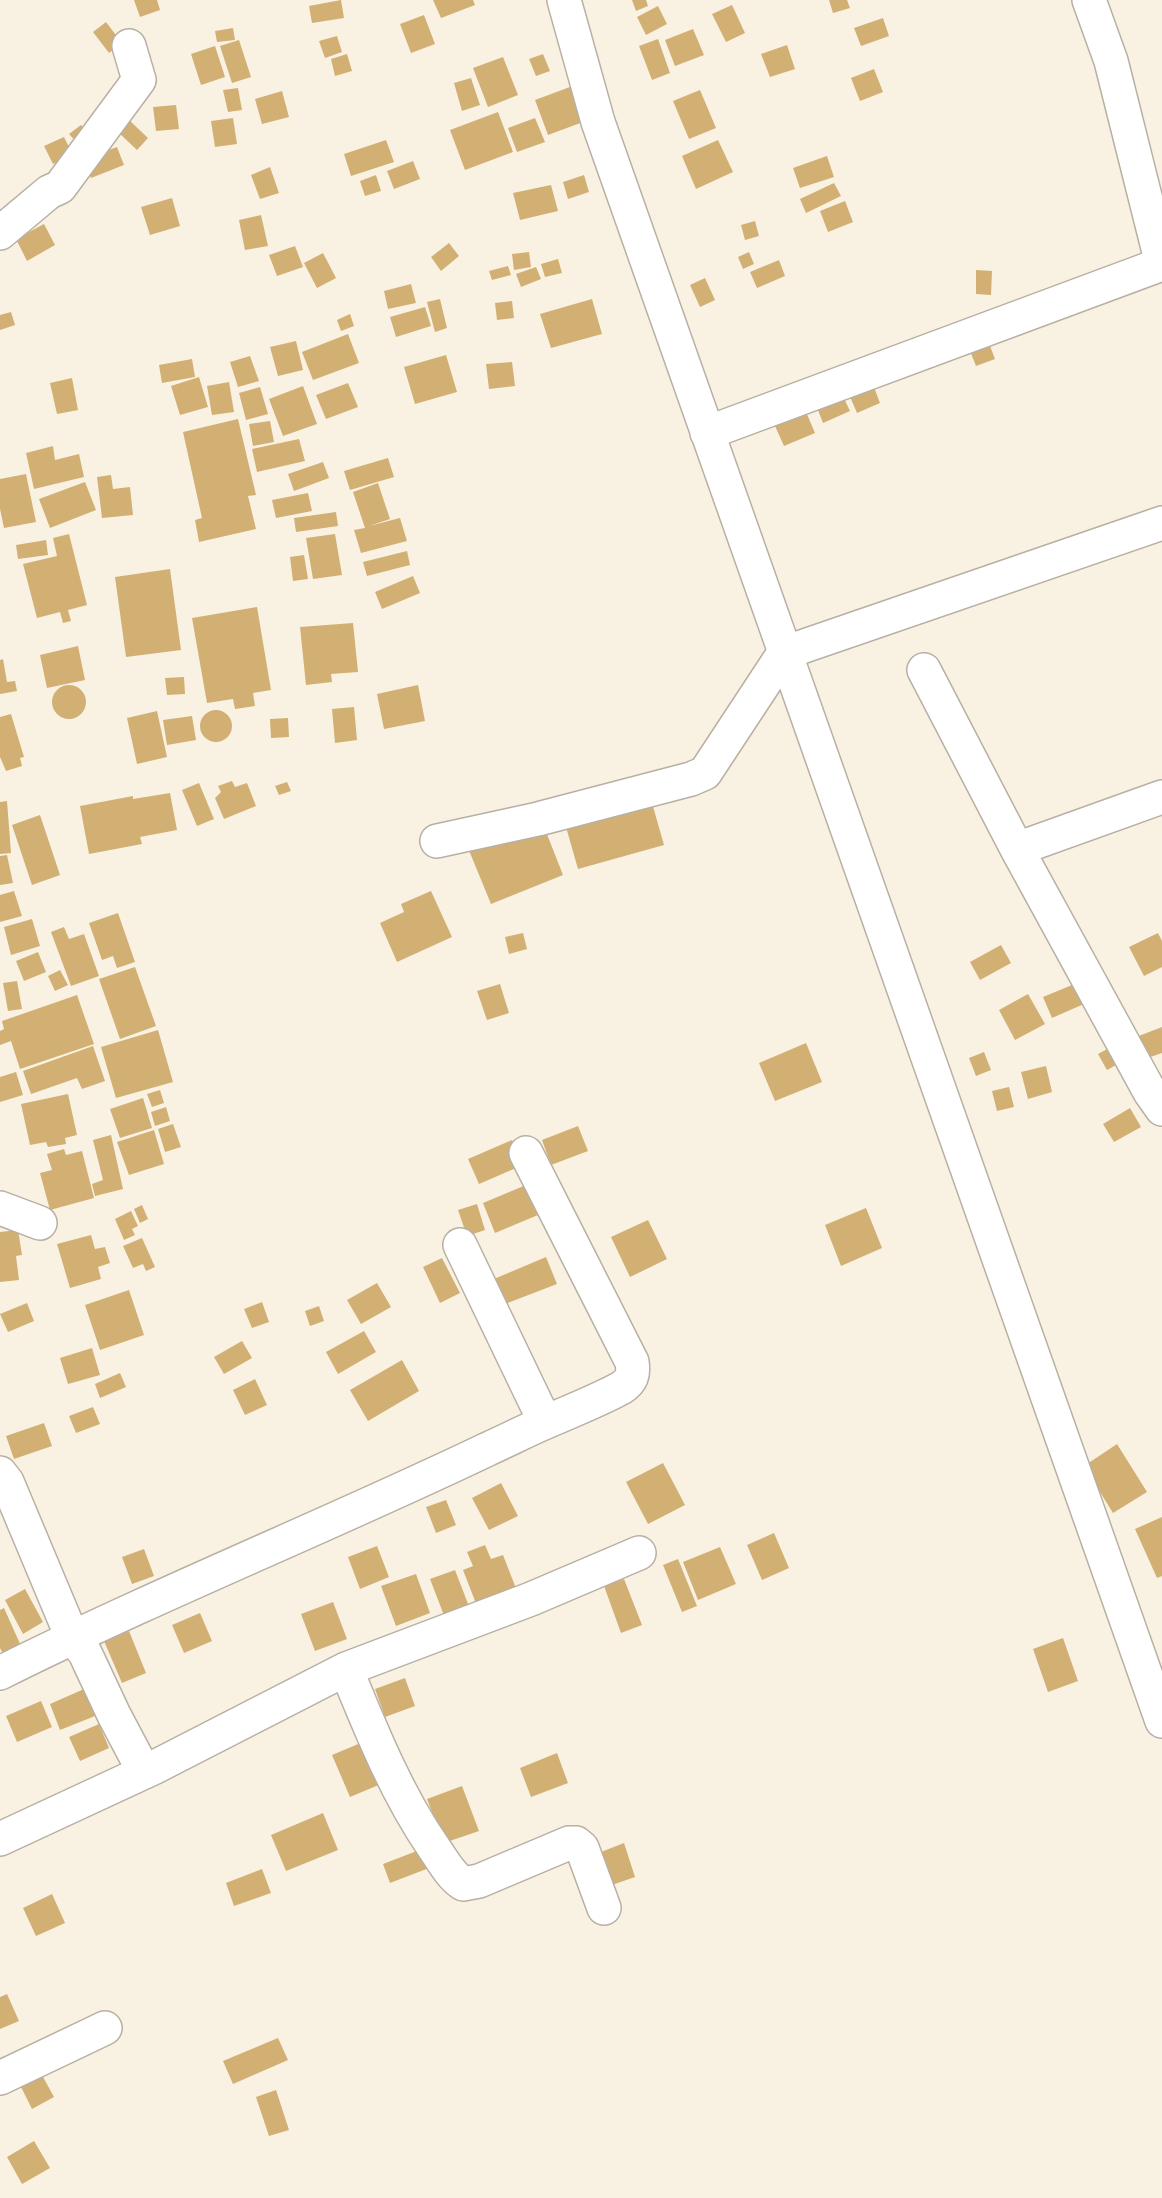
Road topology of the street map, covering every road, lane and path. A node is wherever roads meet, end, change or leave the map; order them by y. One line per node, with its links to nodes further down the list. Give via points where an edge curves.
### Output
1 (564, 0): 5 (street, via 598,122)
2 (1089, 0): 5 (street, via 1111,61 1162,264)
3 (129, 46): 4 (street, via 139,80 60,187)
4 (0, 233)
5 (707, 433): 7 (street)
6 (1162, 523): 7 (street)
7 (784, 653): 10 (street, via 705,773 538,819); 23 (street)
8 (924, 670): 11 (street)
9 (1162, 797): 11 (street)
10 (437, 841)
11 (1017, 849): 12 (street)
12 (1162, 1109)
13 (526, 1153): 17 (street, via 634,1372 623,1386)
14 (0, 1208): 15 (street)
15 (40, 1223)
16 (460, 1245): 17 (street)
17 (544, 1422): 20 (street, via 380,1501)
18 (0, 1473): 20 (street)
19 (639, 1553): 21 (street, via 531,1599)
20 (72, 1637): 22 (street); 24 (street, via 86,1653 114,1715 141,1766)
21 (346, 1669): 24 (street); 26 (street, via 383,1758 420,1829 454,1878 463,1884 479,1881 576,1843 582,1848)
22 (0, 1673)
23 (1162, 1721)
24 (147, 1770): 25 (street)
25 (0, 1839)
26 (604, 1908)
27 (105, 2028): 28 (street)
28 (0, 2078)

